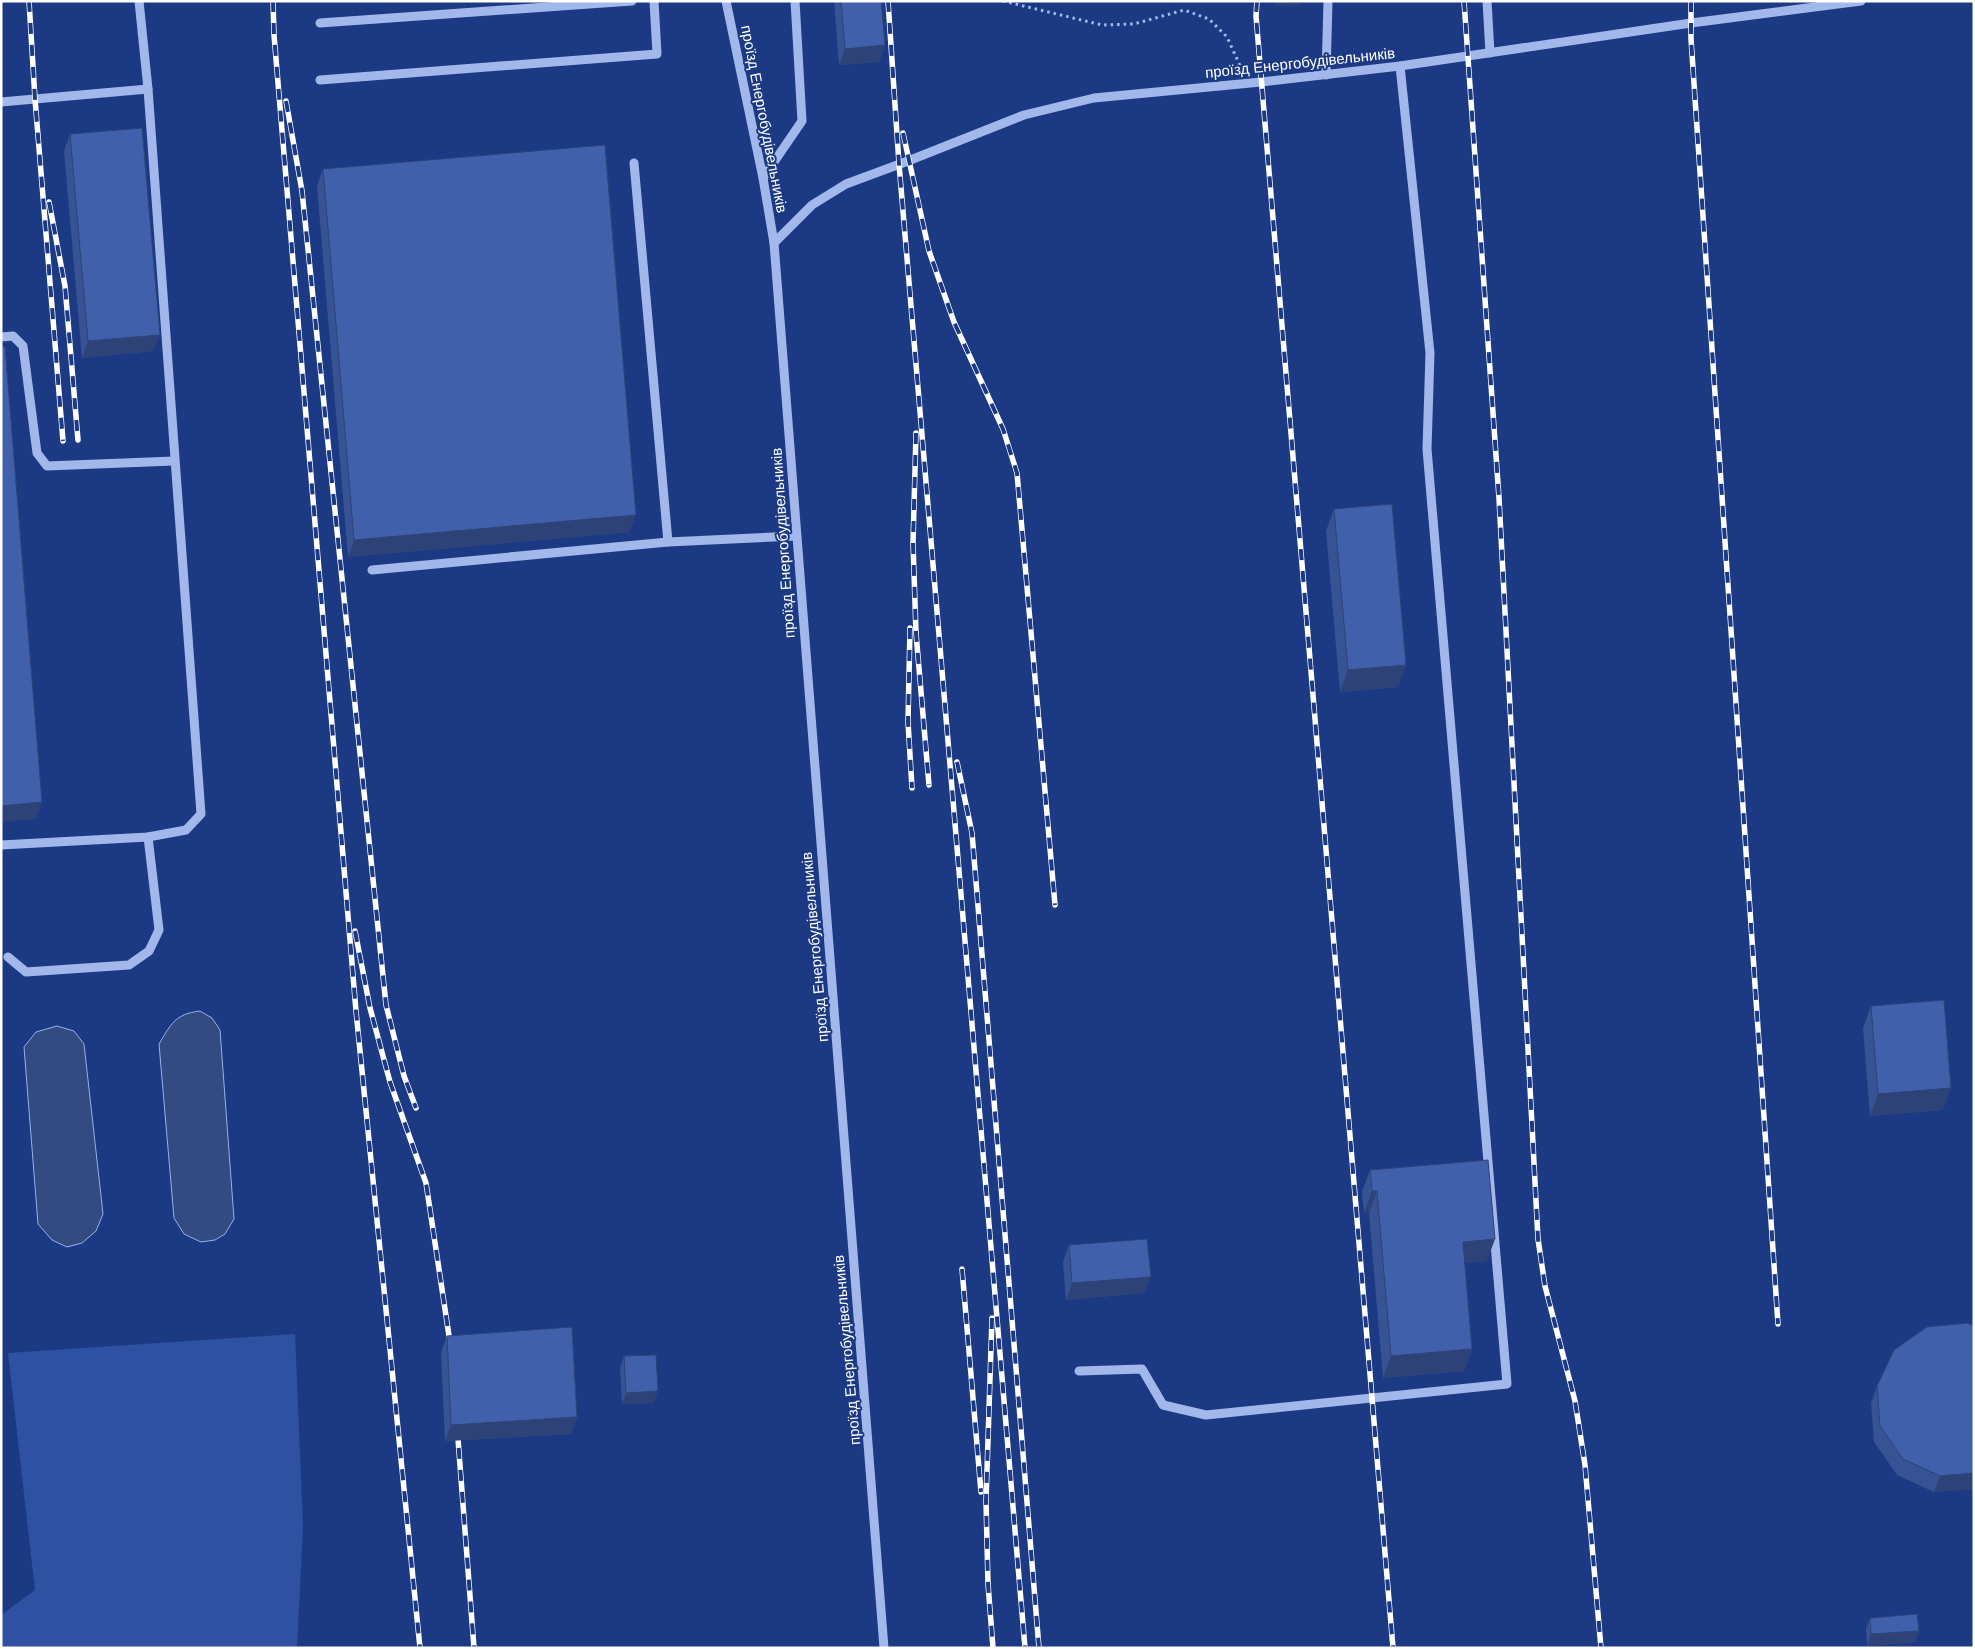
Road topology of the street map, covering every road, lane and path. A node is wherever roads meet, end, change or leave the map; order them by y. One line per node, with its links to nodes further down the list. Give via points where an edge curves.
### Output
1 (139, 1): 16 (street)
2 (632, 1): 10 (street)
3 (654, 1): 14 (street, via 657,54)
4 (726, 1): 19 (street, проїзд Енергобудівельників)
5 (795, 1): 19 (street, via 802,121)
6 (1003, 1): 15 (path, via 1102,25 1134,24 1184,10 1209,19 1227,37)
7 (1328, 1): 13 (street)
8 (1487, 1): 11 (street)
9 (1861, 1): 11 (street, проїзд Енергобудівельників)
10 (320, 23)
11 (1490, 52): 12 (street, проїзд Енергобудівельників)
12 (1400, 66): 13 (street, проїзд Енергобудівельників); 29 (street, via 1430,353 1427,449 1508,1384 1206,1415 1163,1405 1142,1369)
13 (1326, 75): 15 (street, проїзд Енергобудівельників)
14 (320, 80)
15 (1247, 82): 20 (street, проїзд Енергобудівельників, via 1094,98 1024,115 846,184 812,205)
16 (148, 89): 17 (street); 22 (street)
17 (1, 102)
18 (634, 163): 24 (street)
19 (763, 178): 20 (street, проїзд Енергобудівельників)
20 (774, 243): 23 (street, проїзд Енергобудівельників)
21 (1, 337): 22 (street, via 13,336 23,346 37,453 47,466)
22 (174, 461): 26 (street, via 201,814 186,830)
23 (796, 536): 24 (street); 30 (street, проїзд Енергобудівельників)
24 (668, 542): 25 (street)
25 (372, 570)
26 (148, 837): 27 (street); 28 (street, via 159,930 149,951 130,964 26,972)
27 (1, 845)
28 (8, 957)
29 (1079, 1371)
30 (884, 1648)

